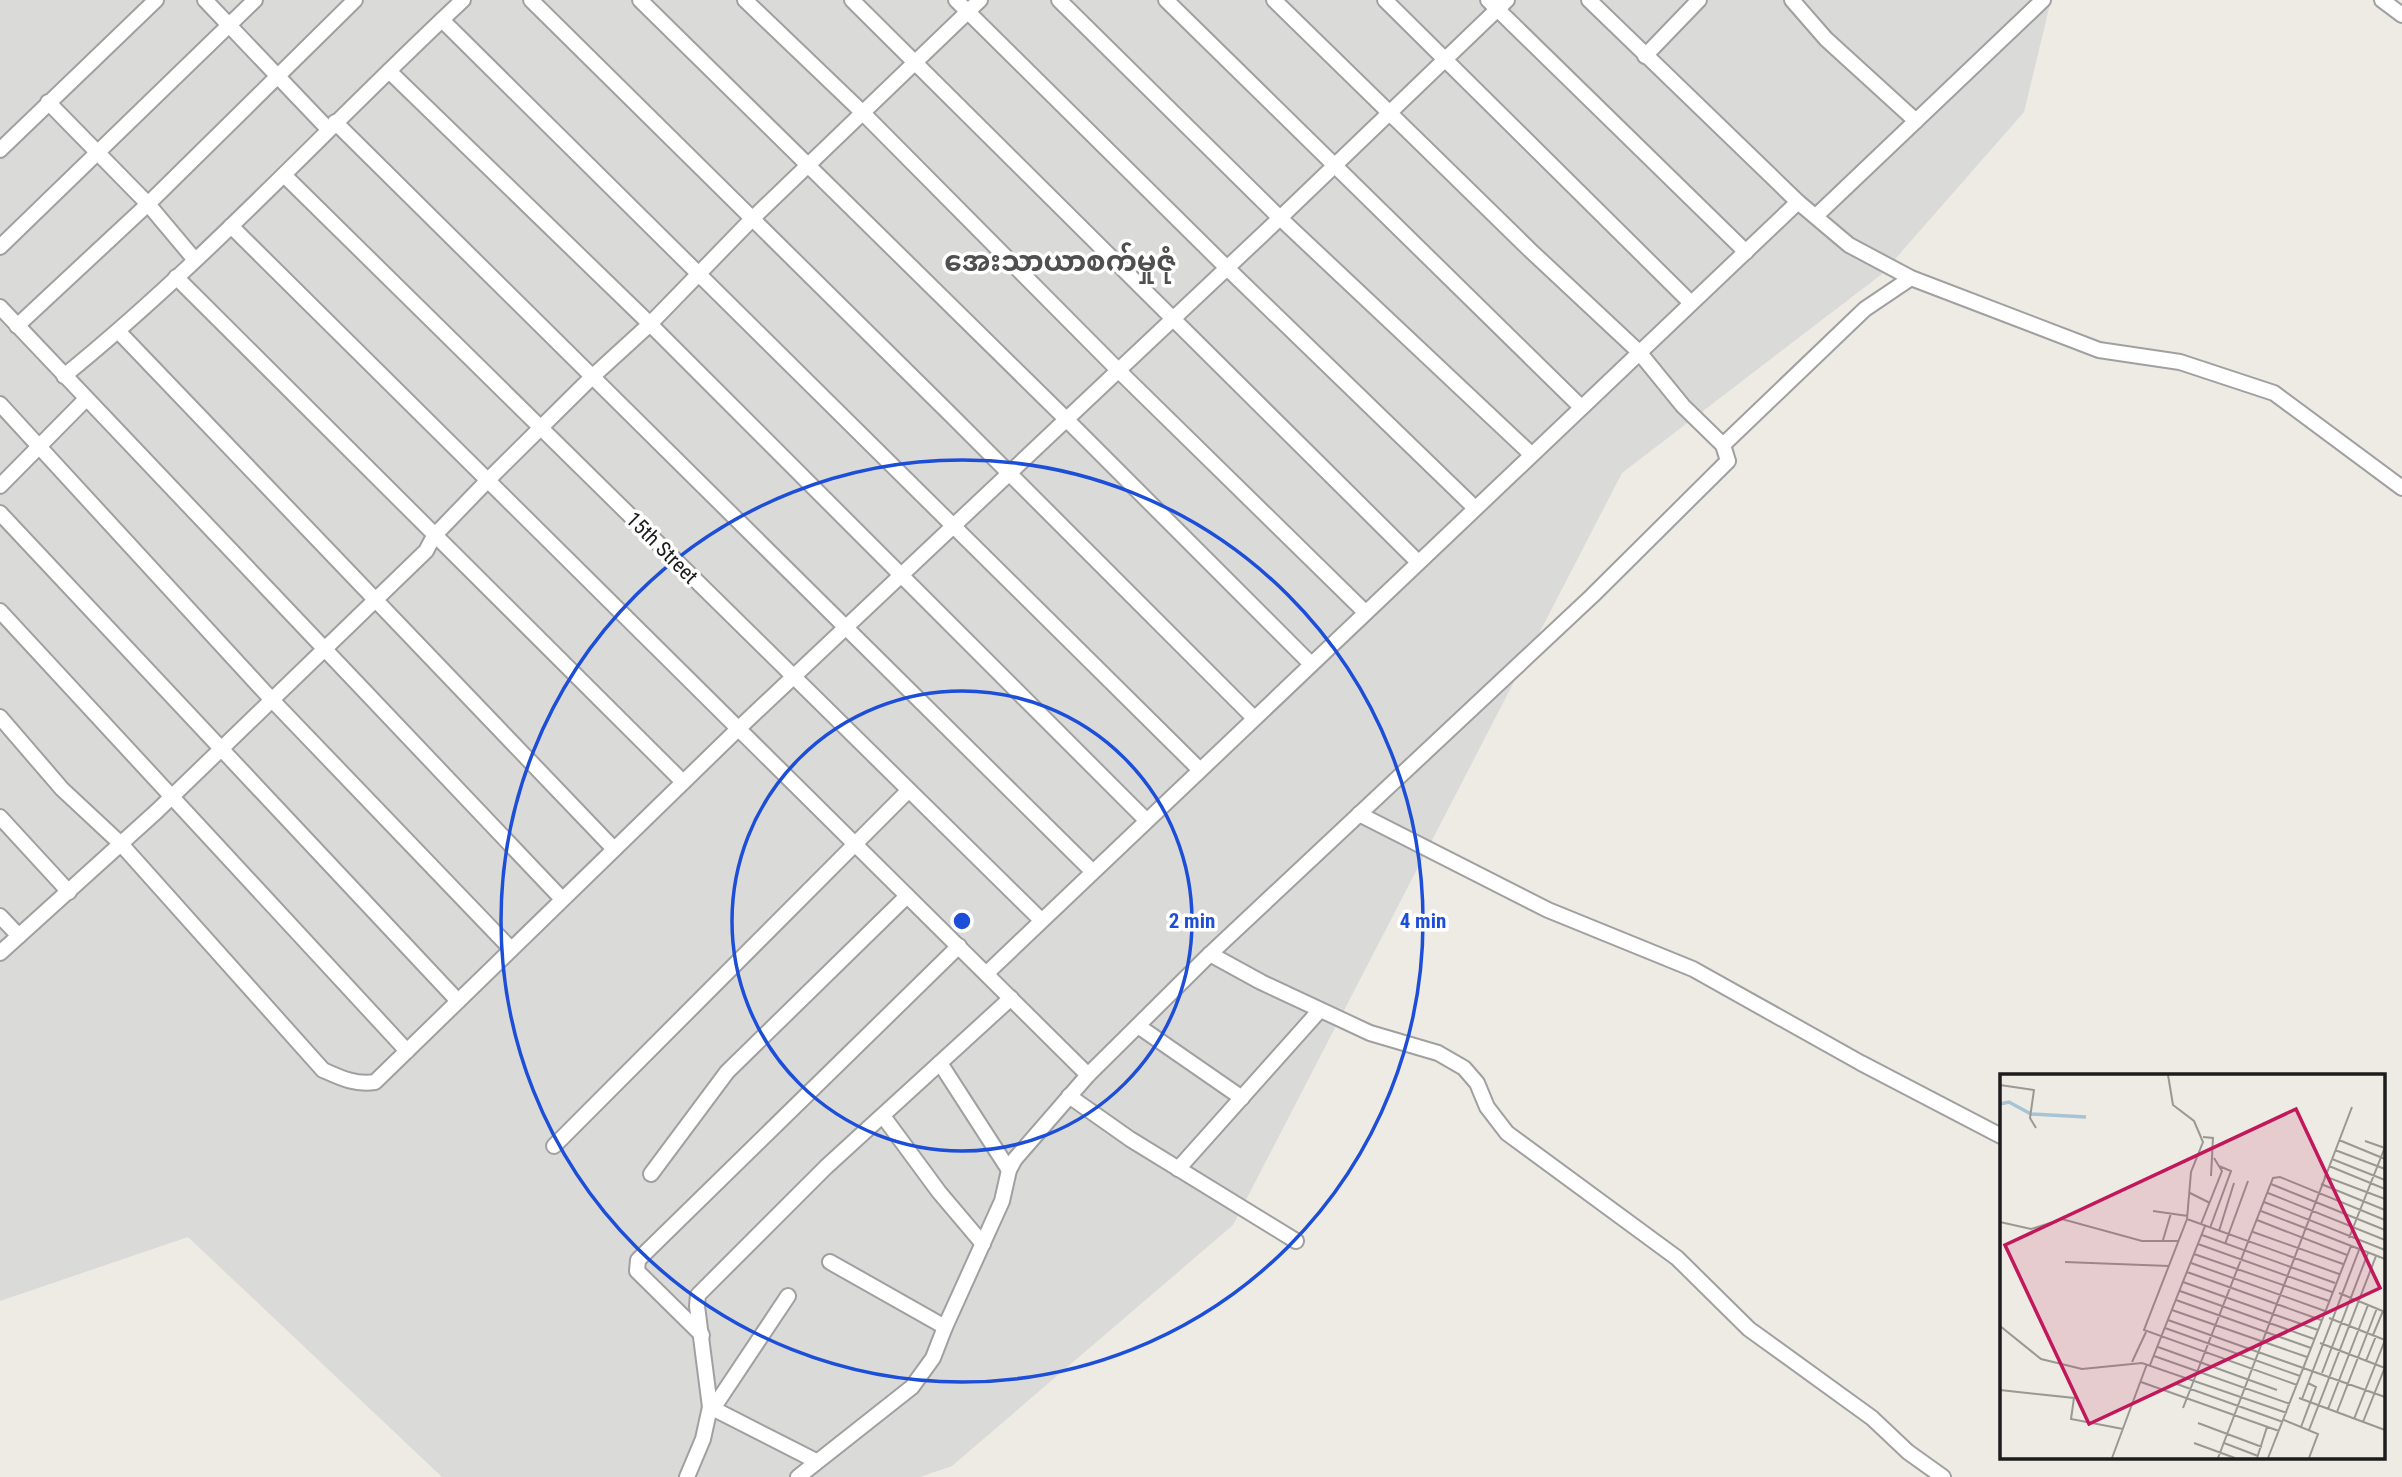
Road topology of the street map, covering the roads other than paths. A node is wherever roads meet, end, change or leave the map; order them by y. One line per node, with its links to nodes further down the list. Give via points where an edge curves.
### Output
1 (156, 0): 31 (street)
2 (205, 0): 25 (street)
3 (255, 0): 25 (street)
4 (355, 0): 30 (street)
5 (463, 0): 24 (street)
6 (531, 0): 45 (street)
7 (640, 0): 38 (street)
8 (745, 0): 32 (street)
9 (852, 0): 28 (street)
10 (956, 0): 22 (street)
11 (980, 0): 22 (street)
12 (1059, 0): 44 (street)
13 (1166, 0): 39 (street)
14 (1273, 0): 33 (street)
15 (1385, 0): 27 (street)
16 (1589, 0): 26 (street)
17 (1792, 0): 34 (street, via 1826,40)
18 (2043, 0): 34 (street)
19 (2382, 0): 23 (street)
20 (1695, 1): 26 (street)
21 (1497, 3): 27 (street); 48 (street)
22 (968, 12): 28 (street); 50 (street)
23 (2402, 15)
24 (442, 20): 29 (street); 51 (street)
25 (229, 25): 30 (street); 37 (street)
26 (1645, 56): 41 (street)
27 (1445, 59): 33 (street); 54 (street)
28 (915, 62): 32 (street); 56 (street)
29 (389, 71): 35 (street); 57 (street)
30 (277, 75): 35 (street); 42 (street)
31 (48, 102): 36 (street); 37 (street)
32 (862, 112): 38 (street); 61 (street)
33 (1389, 112): 39 (street); 60 (street)
34 (1916, 121): 43 (street)
35 (332, 126): 40 (street); 63 (street)
36 (0, 150)
37 (98, 152): 42 (street); 47 (street)
38 (808, 164): 45 (street); 67 (street)
39 (1334, 164): 44 (street); 66 (street)
40 (284, 175): 46 (street); 68 (street, 15th Street)
41 (1798, 202): 43 (street); 48 (street)
42 (148, 204): 49 (street); 58 (street)
43 (1815, 216): 53 (street, via 1849,245)
44 (1280, 218): 50 (street); 71 (street)
45 (752, 219): 51 (street); 72 (street)
46 (232, 226): 49 (street); 73 (street)
47 (0, 247)
48 (1746, 251): 54 (street)
49 (195, 260): 52 (street)
50 (1226, 267): 56 (street); 76 (street)
51 (698, 272): 57 (street); 78 (street)
52 (176, 277): 59 (street); 79 (street)
53 (1911, 278): 69 (street, via 1865,309); 75 (street, via 2099,350 2180,362 2274,393)
54 (1691, 303): 60 (street)
55 (0, 307): 58 (street)
56 (1173, 318): 61 (street); 80 (street)
57 (650, 324): 63 (street); 81 (street)
58 (17, 326): 62 (street)
59 (119, 332): 62 (street); 82 (street)
60 (1639, 352): 66 (street); 69 (street, via 1683,406)
61 (1118, 370): 67 (street); 84 (street)
62 (64, 376): 64 (street)
63 (592, 377): 68 (street); 85 (street)
64 (86, 399): 70 (street); 86 (street)
65 (0, 404): 70 (street)
66 (1581, 407): 71 (street)
67 (1066, 419): 72 (street); 87 (street)
68 (542, 428): 73 (street); 88 (street, 15th Street)
69 (1723, 445): 98 (street, via 1728,461)
70 (39, 446): 74 (street); 89 (street)
71 (1531, 454): 76 (street)
72 (1009, 473): 78 (street); 91 (street)
73 (489, 479): 79 (street); 92 (street)
74 (0, 486)
75 (2402, 488)
76 (1475, 508): 80 (street)
77 (0, 513): 93 (street)
78 (953, 525): 81 (street); 94 (street)
79 (434, 536): 82 (street, via 426,551); 95 (street)
80 (1418, 562): 84 (street)
81 (900, 576): 85 (street); 100 (street)
82 (374, 601): 86 (street); 103 (street)
83 (0, 611): 97 (street)
84 (1365, 612): 87 (street)
85 (845, 627): 88 (street); 104 (street)
86 (324, 650): 89 (street); 107 (street)
87 (1311, 664): 91 (street)
88 (792, 677): 92 (street); 96 (street, 15th Street)
89 (272, 700): 93 (street); 112 (street)
90 (0, 717): 102 (street, via 62,789)
91 (1254, 718): 94 (street)
92 (738, 729): 95 (street); 101 (street)
93 (221, 748): 97 (street); 117 (street)
94 (1199, 769): 100 (street)
95 (683, 782): 103 (street)
96 (908, 791): 101 (street); 109 (street, 15th Street)
97 (171, 798): 102 (street); 120 (street)
98 (1360, 814): 114 (street); 126 (street, via 1548,910 1693,969)
99 (0, 817): 105 (street)
100 (1146, 820): 104 (street)
101 (855, 843): 106 (street); 127 (street)
102 (121, 844): 105 (street); 120 (street, via 323,1070 362,1084 375,1082)
103 (614, 849): 107 (street)
104 (1092, 871): 109 (street)
105 (69, 892): 110 (street)
106 (907, 896): 111 (street); 130 (street, via 727,1072)
107 (562, 899): 112 (street)
108 (0, 916): 110 (street)
109 (1041, 920): 115 (street)
110 (19, 936): 113 (street)
111 (959, 946): 115 (street); 136 (street, via 638,1261 637,1271)
112 (511, 949): 117 (street)
113 (0, 953)
114 (1210, 954): 118 (street); 119 (street)
115 (987, 973): 116 (street)
116 (1011, 998): 121 (street); 122 (street)
117 (458, 1001): 120 (street)
118 (1320, 1010): 124 (street); 141 (street, via 1370,1033 1438,1053 1464,1068 1507,1133 1676,1258 1749,1329)
119 (1138, 1027): 122 (street); 124 (street)
120 (407, 1051)
121 (940, 1063): 125 (street); 129 (street)
122 (1088, 1075): 123 (street)
123 (1069, 1096): 128 (street); 129 (street)
124 (1242, 1098): 128 (street)
125 (883, 1116): 132 (street); 136 (street, via 698,1295)
126 (2000, 1135)
127 (554, 1146)
128 (1178, 1169): 131 (street)
129 (1009, 1170): 132 (street, via 1002,1201)
130 (651, 1174)
131 (1296, 1241)
132 (983, 1244): 135 (street)
133 (830, 1262): 135 (street)
134 (788, 1296): 137 (street)
135 (945, 1326): 138 (street, via 933,1358 912,1387)
136 (702, 1335): 137 (street)
137 (710, 1407): 138 (street); 139 (street)
138 (816, 1461): 140 (street)
139 (687, 1477)
140 (798, 1477)
141 (1943, 1477)

